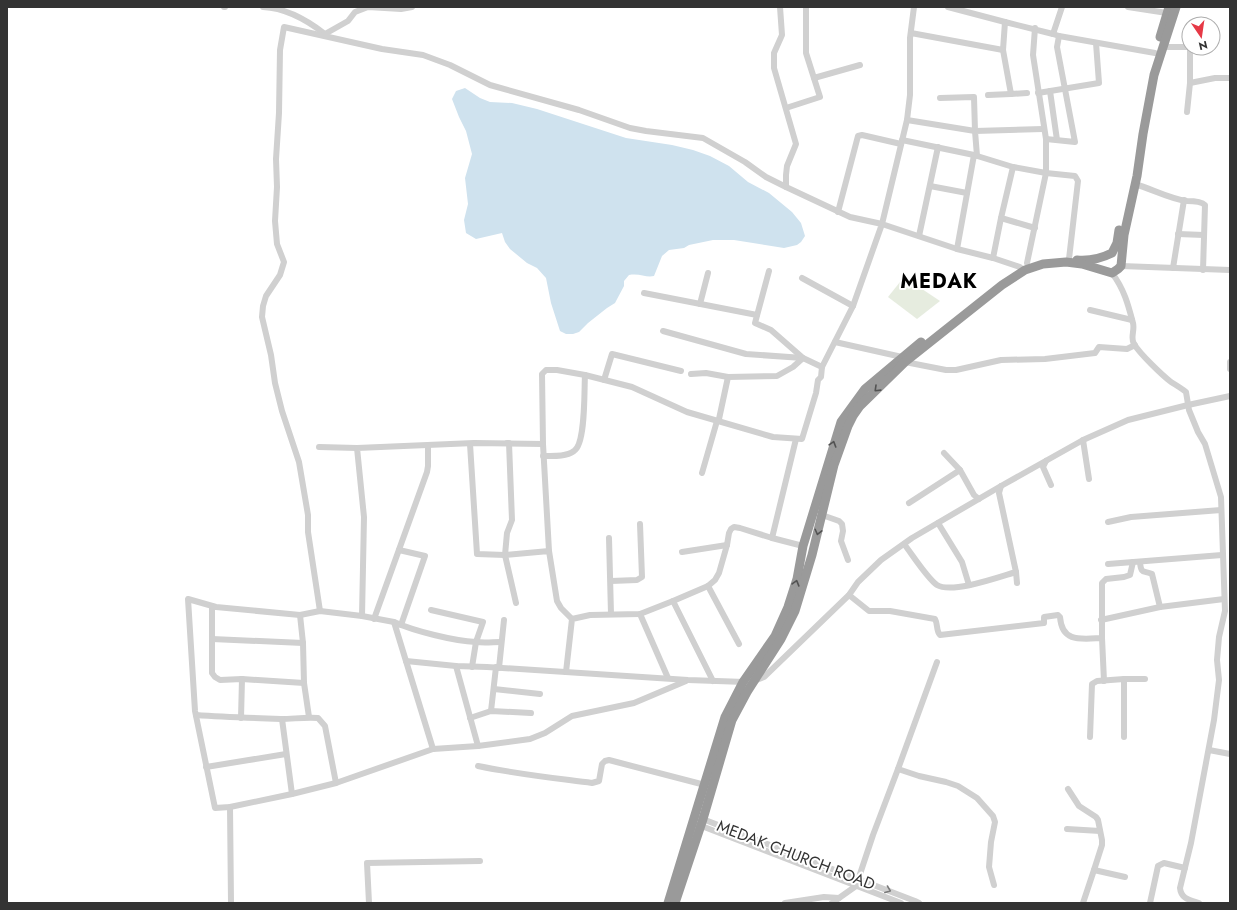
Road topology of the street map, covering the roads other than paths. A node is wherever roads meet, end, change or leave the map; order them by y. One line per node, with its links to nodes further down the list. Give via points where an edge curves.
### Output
1 (263, 7): 2 (street, via 290,13 311,23 325,34 348,21 355,12 368,7)
2 (412, 7)
3 (780, 7): 33 (street, via 782,35 774,53 774,68)
4 (806, 7): 23 (street, via 806,53)
5 (914, 7): 14 (street)
6 (948, 7): 10 (street)
7 (1062, 7): 15 (street)
8 (1128, 7): 11 (street)
9 (1176, 7): 17 (highway)
10 (962, 9): 12 (street)
11 (1168, 10): 20 (highway)
12 (1005, 22): 13 (street); 19 (street)
13 (1035, 28): 15 (street); 29 (street, via 1033,54)
14 (911, 33): 19 (street); 35 (street)
15 (1056, 35): 16 (street); 26 (street)
16 (1096, 43): 20 (street); 26 (street, via 1099,83)
17 (1163, 47): 18 (street); 45 (highway, via 1154,75)
18 (1181, 48)
19 (1003, 50): 30 (street)
20 (1155, 53): 59 (highway, via 1148,73 1132,174 1117,243 1112,253 1104,258)
21 (1189, 56): 25 (street)
22 (860, 66): 23 (street)
23 (814, 78): 33 (street, via 820,97)
24 (1230, 78): 25 (street)
25 (1190, 83): 34 (street)
26 (1065, 88): 27 (street); 39 (street, via 1075,142)
27 (1050, 91): 29 (street); 39 (street)
28 (1027, 93): 30 (street)
29 (1038, 93): 36 (street)
30 (1011, 94): 31 (street)
31 (988, 95)
32 (940, 98): 37 (street, via 974,97)
33 (786, 108): 47 (street, via 796,144 787,166)
34 (1187, 112)
35 (907, 120): 37 (street); 40 (street)
36 (1043, 129): 37 (street); 38 (street)
37 (975, 131): 42 (street)
38 (1046, 139): 39 (street); 44 (street)
39 (1057, 140)
40 (902, 142): 41 (street); 50 (street, via 858,136); 52 (street)
41 (938, 147): 42 (street); 46 (street)
42 (975, 156): 43 (street); 48 (street)
43 (1013, 167): 44 (street); 51 (street)
44 (1046, 173): 53 (street); 59 (street, via 1074,176 1078,181)
45 (1135, 184): 49 (street); 61 (highway, via 1124,235)
46 (930, 186): 48 (street); 56 (street)
47 (786, 187): 50 (street); 140 (street, via 703,138 630,128 579,110 490,85 423,55 382,49 284,27 280,50 275,221 277,244 284,262 280,275 266,296 262,317 272,355 275,383 299,462)
48 (967, 193): 57 (street)
49 (1184, 200): 54 (street); 55 (street, via 1202,202 1205,205)
50 (838, 212): 52 (street)
51 (1001, 218): 53 (street); 58 (street)
52 (882, 224): 56 (street); 71 (street)
53 (1035, 228): 60 (street)
54 (1178, 234): 55 (street); 62 (street)
55 (1204, 234): 63 (street)
56 (919, 236): 57 (street)
57 (957, 249): 58 (street)
58 (993, 258): 60 (street)
59 (1069, 258): 60 (highway, via 1047,259)
60 (1024, 265): 79 (highway, via 1008,274)
61 (1121, 266): 62 (street); 67 (highway)
62 (1173, 268): 63 (street)
63 (1203, 270): 64 (street)
64 (1230, 270)
65 (769, 271): 73 (street)
66 (708, 272): 70 (street)
67 (1112, 273): 74 (street, via 1121,284); 79 (highway, via 1066,262 1043,264 1025,270)
68 (802, 278): 71 (street)
69 (644, 293): 70 (street)
70 (700, 304): 73 (street)
71 (853, 306): 76 (street)
72 (1090, 310): 74 (street)
73 (756, 315): 78 (street, via 755,323 771,330)
74 (1132, 320): 77 (street)
75 (664, 331): 78 (street, via 746,354)
76 (835, 342): 79 (street); 81 (street)
77 (1134, 345): 79 (street, via 1127,349 1099,347 1095,353 1062,358 1001,360 956,370); 89 (street, via 1170,381 1186,392)
78 (803, 358): 81 (street); 86 (street, via 776,376)
79 (903, 360): 110 (highway, one-way to 110, via 853,416 834,465); 118 (highway, one-way to 79, via 840,422 865,389)
80 (1230, 362): 82 (street)
81 (822, 367): 91 (street, via 802,439)
82 (1230, 369)
83 (681, 371): 87 (street, via 612,354)
84 (691, 374): 86 (street, via 706,373)
85 (585, 375): 87 (street); 95 (street, via 557,370 546,370 542,374); 100 (street, via 583,430 579,446 568,454)
86 (728, 377): 90 (street)
87 (604, 380): 90 (street, via 632,387 684,411)
88 (1230, 396): 89 (street)
89 (1188, 405): 92 (street, via 1128,420); 109 (street, via 1205,444 1221,497)
90 (717, 421): 91 (street, via 773,437); 103 (street)
91 (796, 439): 115 (street)
92 (1083, 440): 101 (street); 104 (street)
93 (507, 443): 94 (street); 95 (street); 122 (street, via 512,520 507,533)
94 (470, 444): 96 (street); 122 (street, via 477,554)
95 (543, 444): 100 (street)
96 (428, 445): 98 (street); 119 (street, via 427,472)
97 (318, 448): 98 (street)
98 (357, 448): 144 (street, via 364,517)
99 (944, 453): 102 (street)
100 (543, 456): 120 (street)
101 (1046, 460): 105 (street, via 1043,466); 106 (street)
102 (960, 470): 107 (street); 108 (street)
103 (702, 473)
104 (1089, 479)
105 (1051, 485)
106 (1001, 486): 107 (street); 128 (street, via 999,493)
107 (979, 499): 112 (street)
108 (909, 503)
109 (1221, 510): 111 (street, via 1131,517); 123 (street)
110 (822, 515): 124 (street, via 842,524 840,541); 169 (highway, one-way to 169, via 795,611)
111 (1108, 522)
112 (938, 523): 116 (street); 131 (street, via 962,562)
113 (640, 524): 129 (street, via 642,577 637,580)
114 (609, 538): 129 (street)
115 (772, 538): 117 (street, via 734,527 729,533); 118 (street)
116 (904, 544): 131 (street, via 938,585 948,588); 133 (street, via 880,560)
117 (727, 545): 121 (street); 132 (street, via 719,573)
118 (803, 546): 171 (highway, one-way to 118, via 775,636 788,607 797,579)
119 (399, 550): 145 (street); 150 (street, via 425,556)
120 (549, 550): 122 (street); 146 (street, via 558,601)
121 (682, 552)
122 (505, 555): 136 (street)
123 (1222, 555): 126 (street); 134 (street)
124 (848, 560)
125 (1133, 562): 126 (street); 127 (street); 148 (street, via 1130,575 1103,580)
126 (1140, 562): 138 (street, via 1144,572 1152,574)
127 (1108, 564)
128 (1016, 572): 130 (street); 131 (street)
129 (611, 581): 141 (street)
130 (1017, 583)
131 (968, 585)
132 (708, 586): 135 (street); 156 (street)
133 (849, 595): 151 (street, via 869,611 890,611 935,619 940,635 1044,623 1044,616 1058,615 1063,630 1068,635 1079,639); 169 (street, via 764,677)
134 (1224, 599): 138 (street); 186 (street, via 1225,611 1219,637 1219,680)
135 (673, 601): 142 (street); 168 (street)
136 (516, 603)
137 (212, 606): 143 (street); 152 (street); 177 (street, via 188,599)
138 (1160, 608): 148 (street)
139 (431, 610): 153 (street, via 483,622)
140 (320, 611): 143 (street); 144 (street)
141 (611, 614): 142 (street); 146 (street)
142 (640, 614): 163 (street)
143 (300, 615): 155 (street)
144 (362, 616): 145 (street)
145 (374, 619): 149 (street)
146 (572, 619): 162 (street)
147 (504, 620): 154 (street)
148 (1101, 620): 151 (street)
149 (394, 622): 150 (street); 157 (street)
150 (401, 624): 153 (street)
151 (1102, 638): 170 (street)
152 (212, 639): 155 (street); 164 (street, via 214,677 220,680)
153 (476, 642): 154 (street); 160 (street)
154 (502, 642): 161 (street)
155 (303, 643): 172 (street)
156 (738, 644)
157 (406, 662): 159 (street); 185 (street)
158 (937, 662): 191 (street)
159 (456, 666): 160 (street); 180 (street)
160 (472, 667): 161 (street)
161 (498, 667): 162 (street); 173 (street)
162 (566, 672): 163 (street)
163 (668, 678): 167 (street)
164 (242, 679): 172 (street); 179 (street)
165 (1124, 679): 166 (street); 170 (street); 183 (street)
166 (1145, 679)
167 (688, 680): 168 (street); 184 (street, via 634,704 572,716 538,736)
168 (713, 681): 171 (street)
169 (754, 681): 171 (street); 197 (highway, via 732,720)
170 (1104, 681): 182 (street, via 1092,684)
171 (743, 682): 193 (highway, via 725,717)
172 (304, 683): 178 (street)
173 (494, 689): 174 (street); 175 (street)
174 (540, 694)
175 (491, 711): 176 (street); 180 (street)
176 (531, 713)
177 (196, 715): 179 (street); 190 (street)
178 (309, 717): 181 (street); 192 (street, via 318,718 325,726)
179 (241, 718): 181 (street)
180 (470, 718): 184 (street)
181 (282, 719): 187 (street)
182 (1090, 737)
183 (1124, 737)
184 (478, 746): 185 (street)
185 (433, 749): 192 (street)
186 (1209, 750): 188 (street); 201 (street)
187 (286, 754): 190 (street); 195 (street)
188 (1230, 754)
189 (478, 766): 193 (street, via 592,784 598,781 602,764 609,760)
190 (206, 767): 196 (street, via 214,808)
191 (898, 769): 204 (street); 205 (street, via 958,786 977,798 994,816 989,867)
192 (336, 783): 195 (street)
193 (705, 785): 197 (highway)
194 (1068, 789): 199 (street, via 1079,806 1096,817)
195 (292, 794): 196 (street)
196 (230, 807): 208 (street)
197 (698, 821): 204 (street, MEDAK CHURCH ROAD); 206 (street, MEDAK CHURCH ROAD); 210 (highway); 211 (highway)
198 (1067, 829): 199 (street)
199 (1100, 831): 202 (street, via 1102,845)
200 (480, 861): 209 (street, via 367,863)
201 (1185, 868): 217 (street, via 1164,863 1158,866); 218 (street, via 1181,894 1184,898)
202 (1094, 870): 203 (street); 216 (street)
203 (1125, 877)
204 (859, 879): 206 (street); 215 (street, MEDAK CHURCH ROAD, one-way to 215)
205 (994, 885)
206 (856, 886): 207 (street); 214 (street, MEDAK CHURCH ROAD)
207 (838, 898): 212 (street, via 824,897); 213 (street)
208 (231, 903)
209 (369, 903)
210 (668, 903)
211 (675, 903)
212 (785, 903)
213 (832, 903)
214 (901, 903)
215 (918, 903)
216 (1083, 903)
217 (1150, 903)
218 (1199, 903)

